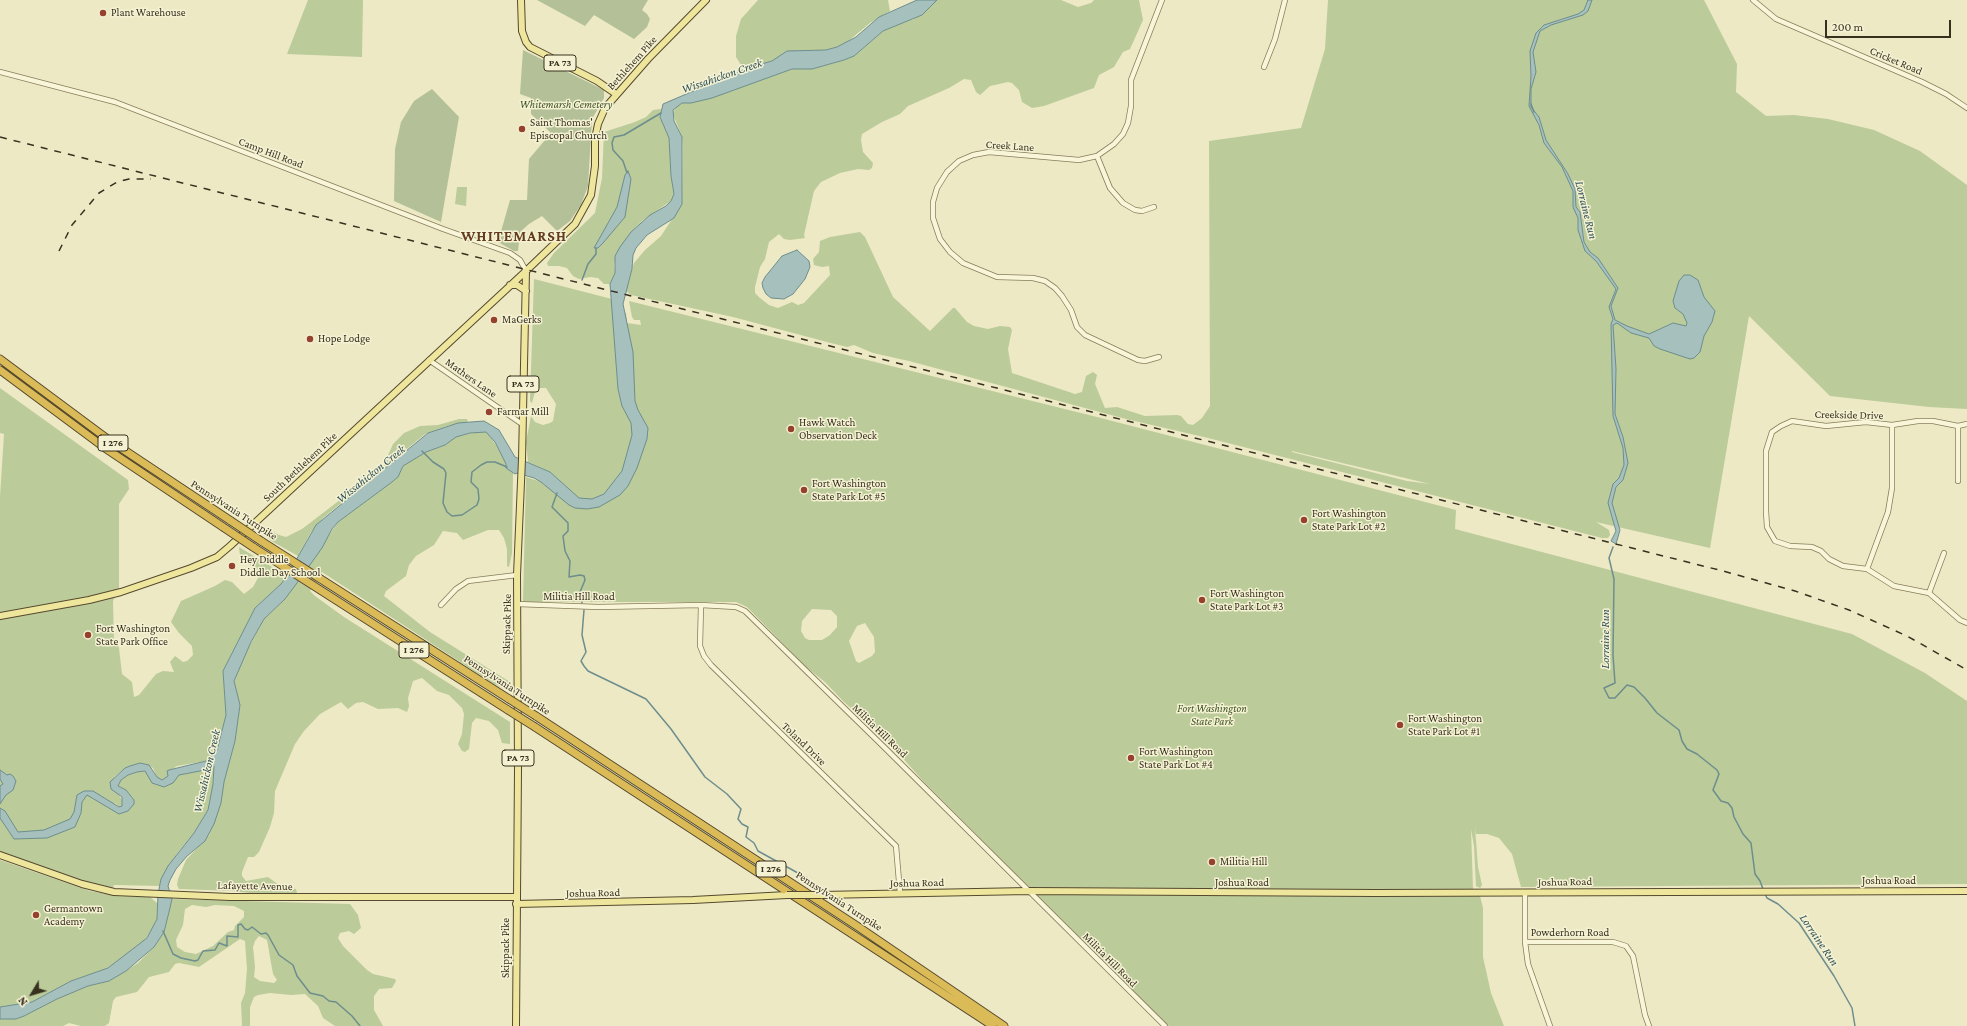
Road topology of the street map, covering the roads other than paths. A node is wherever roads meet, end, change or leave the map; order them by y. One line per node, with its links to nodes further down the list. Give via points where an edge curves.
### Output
1 (521, 0): 8 (main road, PA 73, via 522,31 530,47 597,81)
2 (706, 0): 8 (main road, Bethlehem Pike)
3 (1162, 0): 10 (street, Creek Lane, via 1132,80 1127,125 1116,142)
4 (1285, 0): 6 (street, via 1275,39)
5 (1753, 0): 9 (street, Cricket Road, via 1776,19 1922,82)
6 (1264, 67)
7 (0, 72): 12 (street, Camp Hill Road, via 115,102 510,253 520,260)
8 (616, 94): 12 (main road, Bethlehem Pike, via 605,108 598,124 595,166 588,202 575,224)
9 (1967, 108)
10 (1097, 156): 11 (street, via 1110,188 1123,203 1142,211); 15 (street, Creek Lane, via 1085,160 1072,160 987,152 966,158 947,172 937,188 933,202 935,228 950,252 976,269 1002,278 1037,278 1055,288 1069,306 1077,327 1085,335 1138,360)
11 (1154, 207)
12 (526, 271): 13 (main road, South Bethlehem Pike); 14 (main road, Skippack Pike / PA 73)
13 (510, 285): 14 (main road, via 518,285); 17 (main road, South Bethlehem Pike)
14 (526, 291): 19 (main road, Skippack Pike / PA 73)
15 (1159, 357)
16 (0, 359): 43 (highway, Pennsylvania Turnpike / I 276, bridge, via 109,440 230,521 536,716 857,926)
17 (429, 360): 19 (street, Mathers Lane); 31 (main road, South Bethlehem Pike, via 217,557 182,572 109,596)
18 (0, 370): 42 (highway, Pennsylvania Turnpike / I 276, bridge, via 105,448 253,547)
19 (522, 424): 26 (main road, Skippack Pike / PA 73)
20 (1967, 424): 22 (street, Creekside Drive)
21 (1892, 425): 22 (street, Creekside Drive, via 1933,421); 25 (street, via 1892,488 1888,512); 25 (street, Creekside Drive, via 1866,422 1826,426 1792,421 1772,432 1766,451 1767,527 1775,541 1790,546 1812,547 1843,566)
22 (1958, 426): 23 (street)
23 (1958, 481)
24 (1944, 553): 27 (street)
25 (1867, 569): 27 (street, Creekside Drive, via 1894,586)
26 (517, 575): 28 (main road, Skippack Pike / PA 73); 29 (street, via 468,581)
27 (1929, 593): 32 (street, Creekside Drive)
28 (517, 604): 30 (street, Militia Hill Road, via 598,607); 38 (main road, Skippack Pike / PA 73)
29 (441, 605)
30 (701, 605): 34 (street, Militia Hill Road, via 736,607 745,611); 36 (street, Toland Drive, via 700,646 704,656 711,666 896,846)
31 (0, 616)
32 (1967, 623)
33 (0, 855): 38 (main road, Lafayette Avenue, via 97,889 155,894 230,897)
34 (1028, 891): 36 (main road, Joshua Road); 37 (main road, Joshua Road); 44 (street, Militia Hill Road)
35 (1967, 891): 37 (main road, Joshua Road)
36 (900, 893): 39 (main road, Joshua Road, bridge)
37 (1525, 893): 40 (street)
38 (516, 897): 39 (main road, Skippack Pike / PA 73)
39 (516, 904): 41 (main road, Skippack Pike / PA 73)
40 (1525, 942): 45 (street, via 1529,972); 46 (street, Powderhorn Road, via 1618,942 1626,946 1633,956)
41 (516, 1026)
42 (993, 1026)
43 (1004, 1026)
44 (1165, 1026)
45 (1550, 1026)
46 (1649, 1026)

